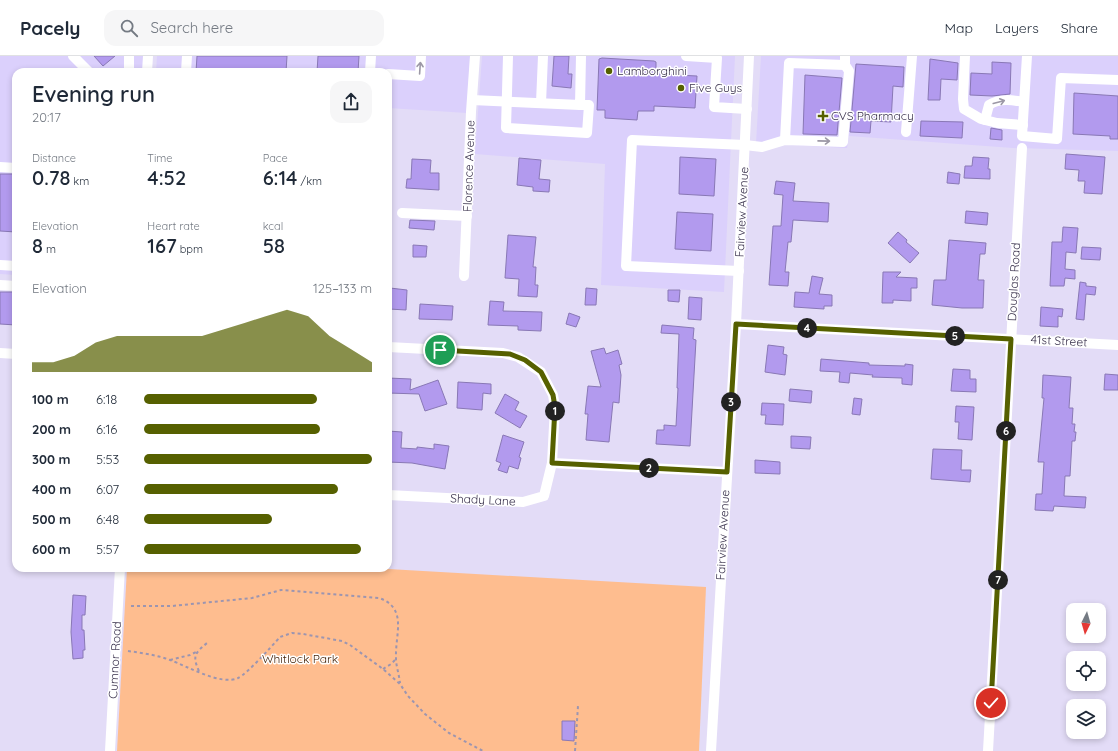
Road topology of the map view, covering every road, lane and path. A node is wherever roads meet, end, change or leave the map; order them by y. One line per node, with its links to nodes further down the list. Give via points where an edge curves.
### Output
1 (74, 56): 17 (street)
2 (129, 56): 18 (street)
3 (148, 56): 19 (street)
4 (187, 56): 20 (street)
5 (372, 56): 21 (street)
6 (421, 56): 22 (street, one-way to 6, via 420,76)
7 (475, 56): 24 (street, Florence Avenue)
8 (508, 56): 25 (street)
9 (542, 56): 27 (street)
10 (581, 56): 28 (street)
11 (686, 56): 29 (street, via 717,58 714,107)
12 (749, 56): 29 (street, Fairview Avenue)
13 (912, 56): 32 (street)
14 (966, 56): 30 (street, via 964,109)
15 (1027, 56): 26 (street)
16 (845, 61): 33 (street, via 789,63); 33 (street, one-way to 16, via 843,142 849,71)
17 (85, 68)
18 (128, 68)
19 (147, 68)
20 (186, 68)
21 (370, 68)
22 (392, 74)
23 (1118, 80): 31 (street, via 1061,78 1057,139 1022,136)
24 (472, 100): 25 (street); 39 (street, Florence Avenue)
25 (506, 102): 27 (street); 28 (street, via 506,128 587,133 589,105)
26 (1024, 102): 30 (street, one-way to 26, via 989,105 994,102); 31 (street)
27 (541, 103): 28 (street)
28 (580, 105)
29 (747, 109): 34 (street, Fairview Avenue)
30 (985, 120): 31 (street)
31 (1023, 125)
32 (906, 132)
33 (785, 140): 34 (street, via 762,147)
34 (745, 145): 42 (street, Fairview Avenue); 42 (street, via 632,140 631,148 626,266)
35 (1022, 148): 47 (street, Douglas Road)
36 (0, 167): 37 (street)
37 (12, 168)
38 (402, 213): 39 (street)
39 (467, 216): 43 (street, Florence Avenue)
40 (0, 265): 41 (street)
41 (12, 266)
42 (739, 271): 46 (street, Fairview Avenue)
43 (464, 276)
44 (0, 285): 45 (street)
45 (12, 286)
46 (736, 324): 47 (street, 41st Street); 53 (street, Fairview Avenue)
47 (1011, 339): 48 (street, 41st Street); 70 (street, Douglas Road)
48 (1118, 344)
49 (392, 347): 52 (street, via 503,353 530,364 541,372 553,395 555,407)
50 (0, 353): 51 (street)
51 (12, 354)
52 (552, 463): 53 (street); 54 (street, Shady Lane, via 544,496 523,502)
53 (727, 472): 69 (street, Fairview Avenue)
54 (392, 495)
55 (120, 572): 66 (street, Cumnor Road)
56 (130, 606): 60 (path, via 172,606 252,598 281,590 380,598 388,601 398,614)
57 (207, 643): 59 (path)
58 (128, 651): 61 (path)
59 (197, 651): 61 (path); 63 (path, via 196,664)
60 (396, 659): 62 (path); 64 (path)
61 (170, 660): 63 (path)
62 (383, 669): 63 (path, via 342,641 292,634 280,637 238,678 218,678); 64 (path)
63 (200, 672)
64 (400, 684): 67 (path, via 424,714)
65 (578, 706): 68 (path)
66 (110, 751)
67 (482, 751)
68 (575, 751)
69 (711, 751)
70 (988, 751)

